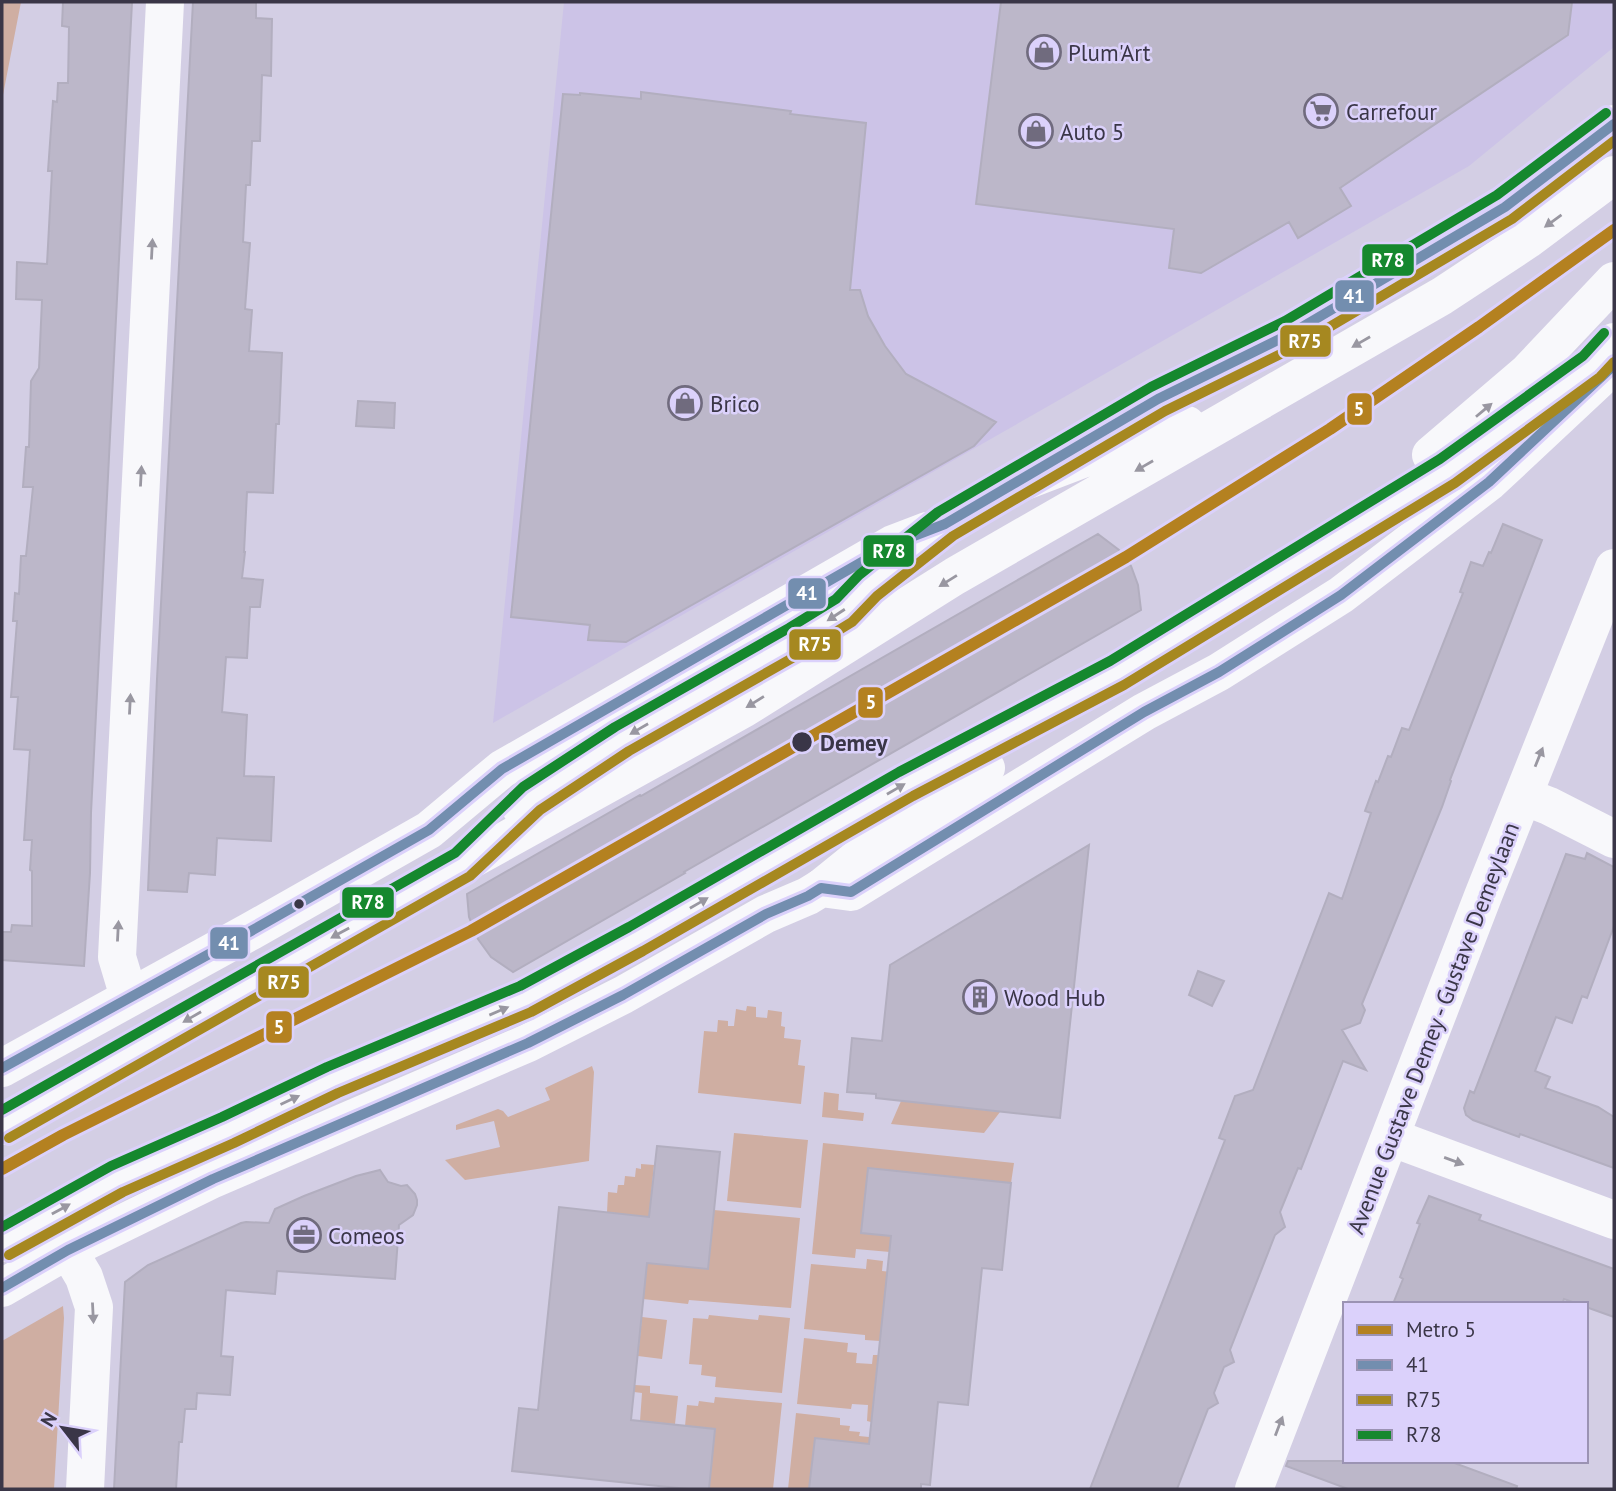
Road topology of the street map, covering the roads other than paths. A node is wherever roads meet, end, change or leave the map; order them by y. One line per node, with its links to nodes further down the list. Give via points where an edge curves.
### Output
1 (165, 2): 17 (main road, one-way to 1, via 117,957)
2 (1614, 124): 8 (main road, via 1493,214 1292,334 1158,399)
3 (1614, 175): 7 (main road, one-way to 7, via 1528,240 1442,296)
4 (1614, 281): 10 (main road, one-way to 4, via 1527,373)
5 (1614, 342): 10 (main road, via 1592,366 1448,471)
6 (1614, 365): 16 (main road, via 1489,482 1340,595 851,892)
7 (1246, 408): 8 (main road, via 1119,444); 15 (main road, one-way to 15, via 955,576 743,709)
8 (1017, 484): 9 (main road)
9 (945, 524): 15 (main road, one-way to 15, via 845,610 622,739 531,799); 17 (main road, via 893,544 502,769 429,830)
10 (1320, 549): 12 (main road)
11 (1614, 568): 13 (main road, Avenue Gustave Demey - Gustave Demeylaan, one-way to 11)
12 (1117, 673): 16 (main road, via 1016,750 920,808); 22 (main road, one-way to 12, via 117,1179 332,1080 526,999 906,784)
13 (1523, 796): 14 (main road); 20 (main road, Avenue Gustave Demey - Gustave Demeylaan)
14 (1614, 839)
15 (463, 864): 19 (main road, one-way to 19)
16 (821, 888): 23 (main road, via 528,1043 213,1179)
17 (129, 997): 18 (main road)
18 (2, 1068)
19 (2, 1126)
20 (1390, 1138): 21 (main road, one-way to 21); 26 (main road, Avenue Gustave Demey - Gustave Demeylaan, one-way to 20)
21 (1614, 1220)
22 (2, 1242)
23 (68, 1250): 24 (main road); 25 (main road, one-way to 25, via 94,1307)
24 (2, 1288)
25 (85, 1489)
26 (1257, 1489)

